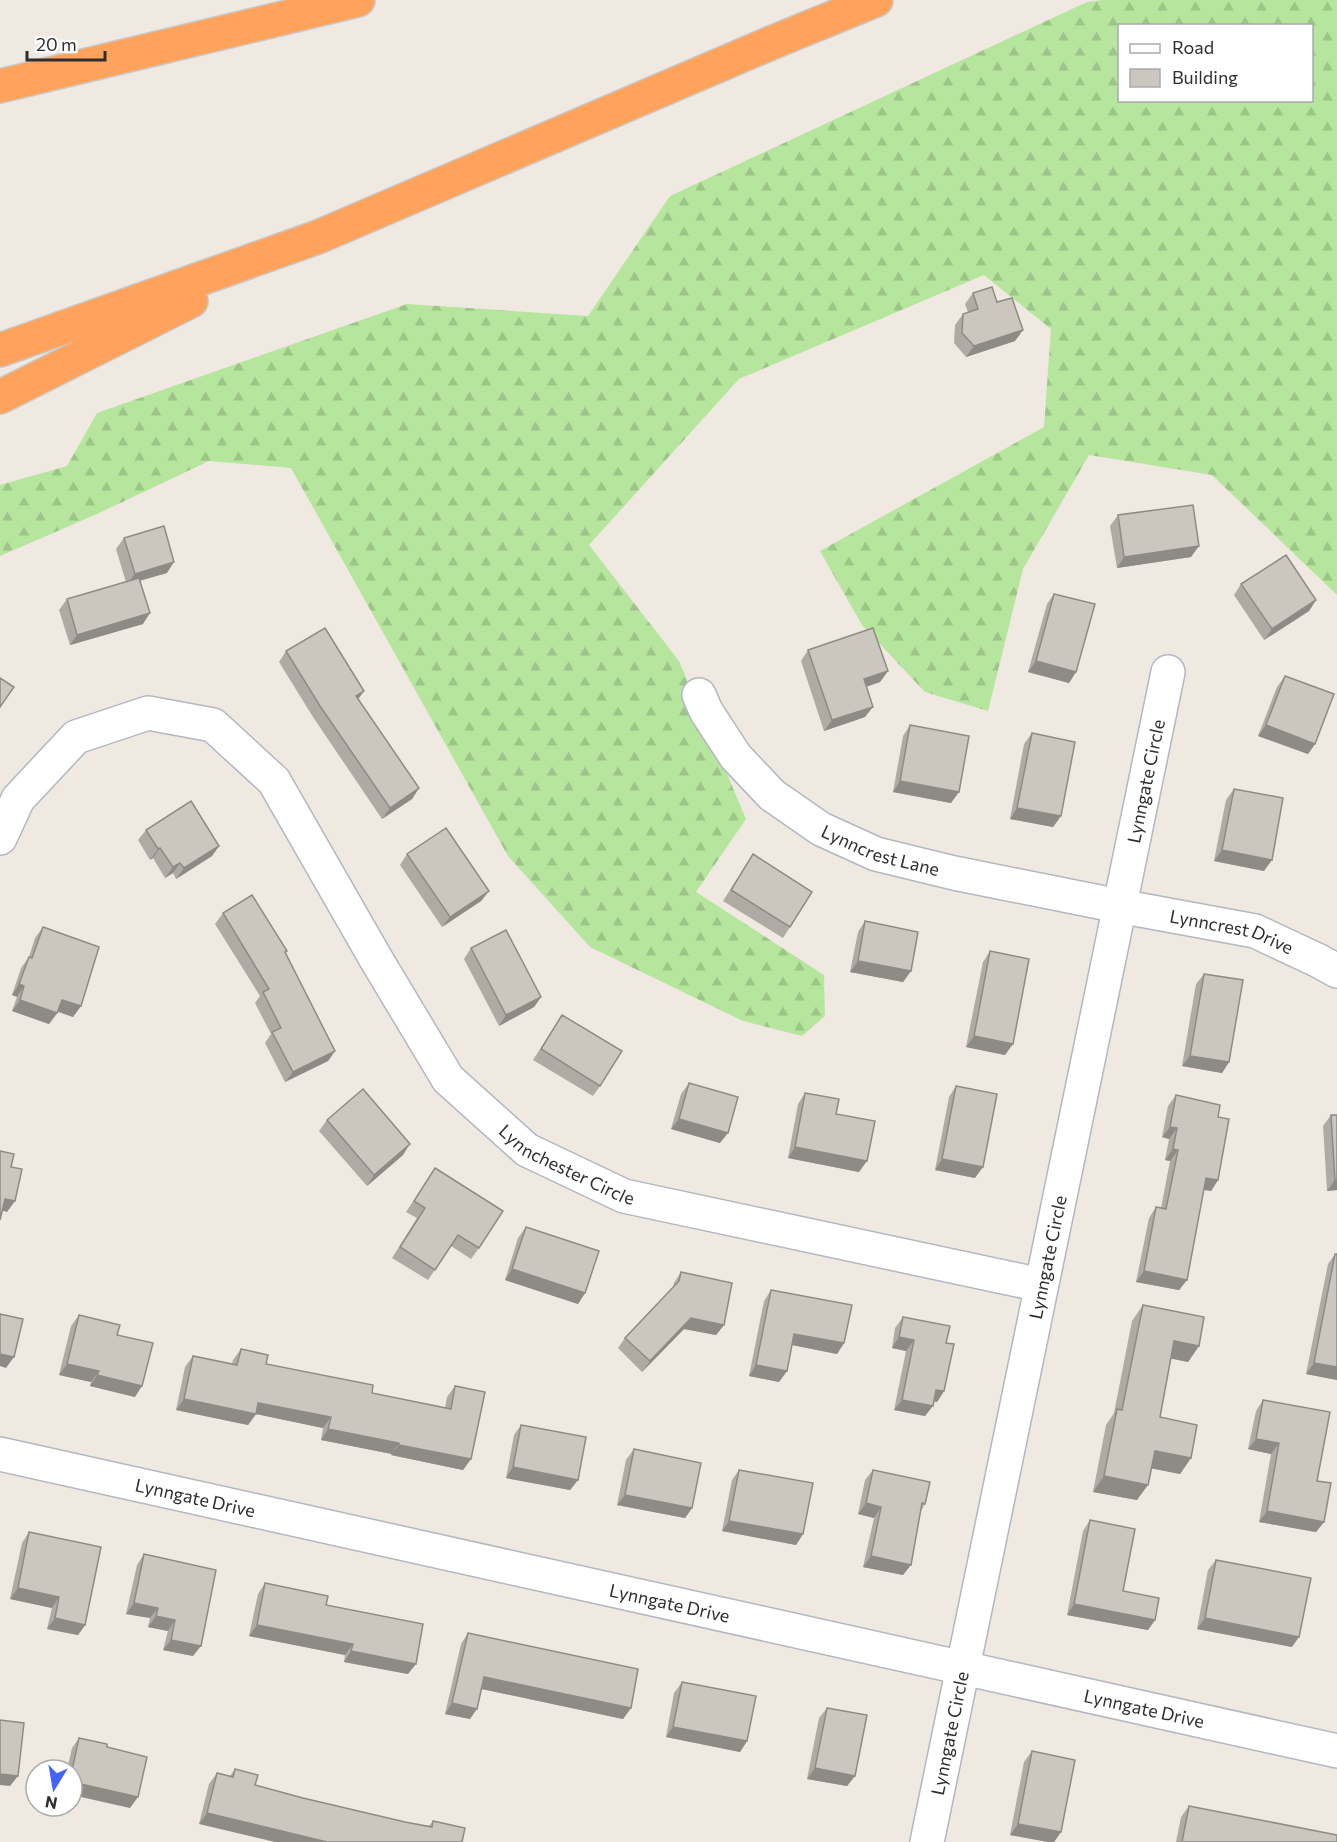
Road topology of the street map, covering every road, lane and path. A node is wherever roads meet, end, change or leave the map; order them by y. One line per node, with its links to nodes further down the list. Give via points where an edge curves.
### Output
1 (358, 0): 3 (highway)
2 (876, 0): 4 (highway)
3 (0, 86)
4 (318, 237): 5 (highway); 6 (highway)
5 (0, 350)
6 (0, 397)
7 (1168, 672): 10 (street, Lynngate Circle)
8 (699, 695): 10 (street, Lynncrest Lane, via 736,757 772,795 821,829 876,854)
9 (0, 838): 12 (street, Lynnchester Circle, via 18,799 76,737 148,713 213,725 274,781 448,1078 527,1150 624,1196)
10 (1119, 906): 11 (street, Lynncrest Drive, via 1255,931); 12 (street, Lynngate Circle)
11 (1337, 971)
12 (1041, 1285): 14 (street, Lynngate Circle)
13 (0, 1454): 14 (street, Lynngate Drive)
14 (962, 1669): 15 (street, Lynngate Drive); 16 (street, Lynngate Circle)
15 (1337, 1751)
16 (927, 1842)

